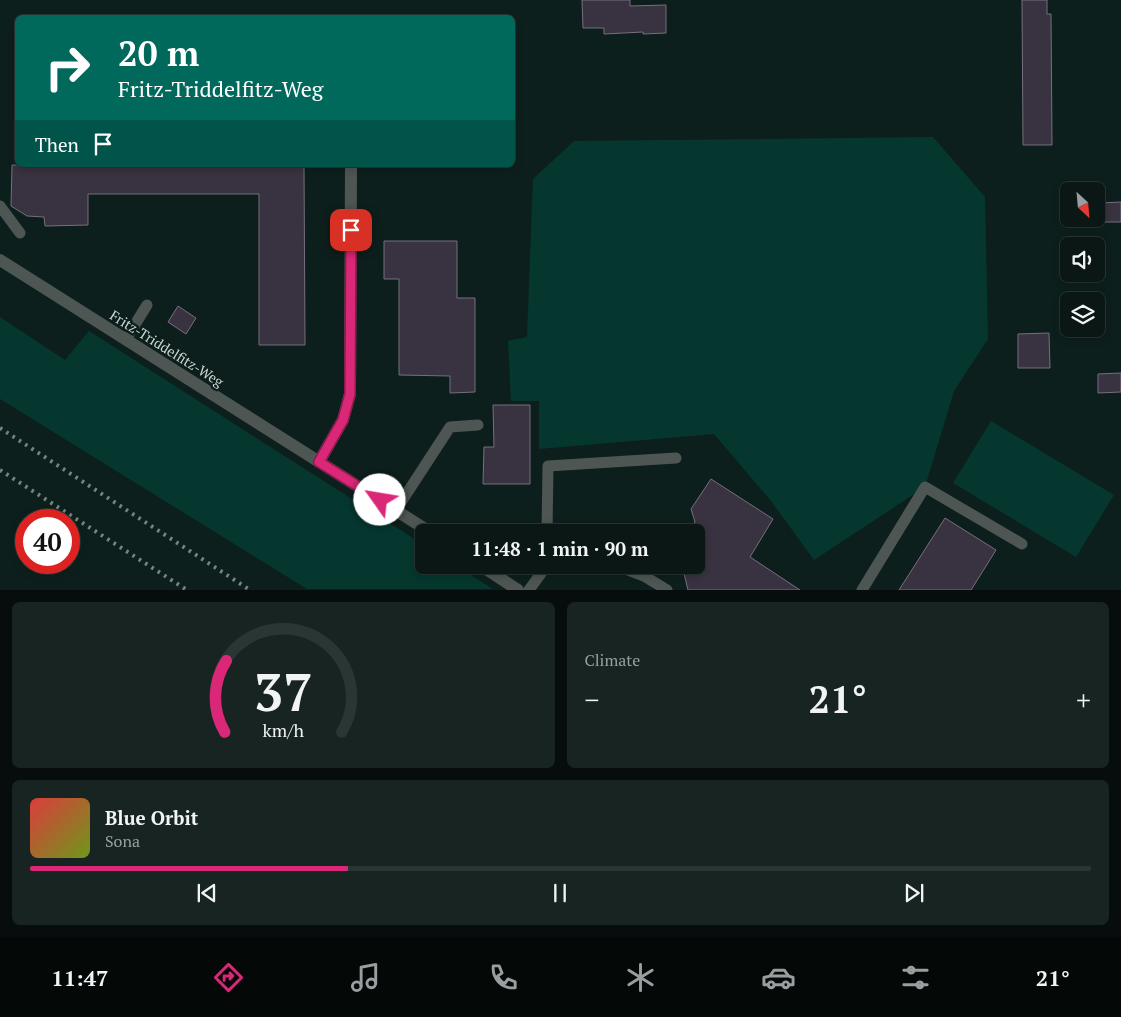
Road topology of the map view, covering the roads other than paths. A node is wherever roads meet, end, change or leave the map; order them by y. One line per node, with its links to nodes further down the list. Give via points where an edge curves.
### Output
1 (352, 167): 9 (street, via 350,394 343,420)
2 (0, 206): 3 (lane)
3 (20, 232)
4 (0, 260): 6 (street, Fritz-Triddelfitz-Weg)
5 (148, 305): 6 (lane)
6 (126, 339): 9 (street, Fritz-Triddelfitz-Weg)
7 (478, 425): 10 (lane, via 450,427)
8 (676, 458): 12 (lane, via 548,466)
9 (319, 462): 10 (street, Fritz-Triddelfitz-Weg)
10 (396, 510): 11 (street, Fritz-Triddelfitz-Weg)
11 (418, 524)
12 (547, 524)
13 (1022, 544): 20 (lane, via 925,487)
14 (494, 574): 17 (street)
15 (541, 574): 18 (lane)
16 (639, 574): 19 (lane)
17 (518, 590)
18 (529, 590)
19 (667, 590)
20 (862, 590)

